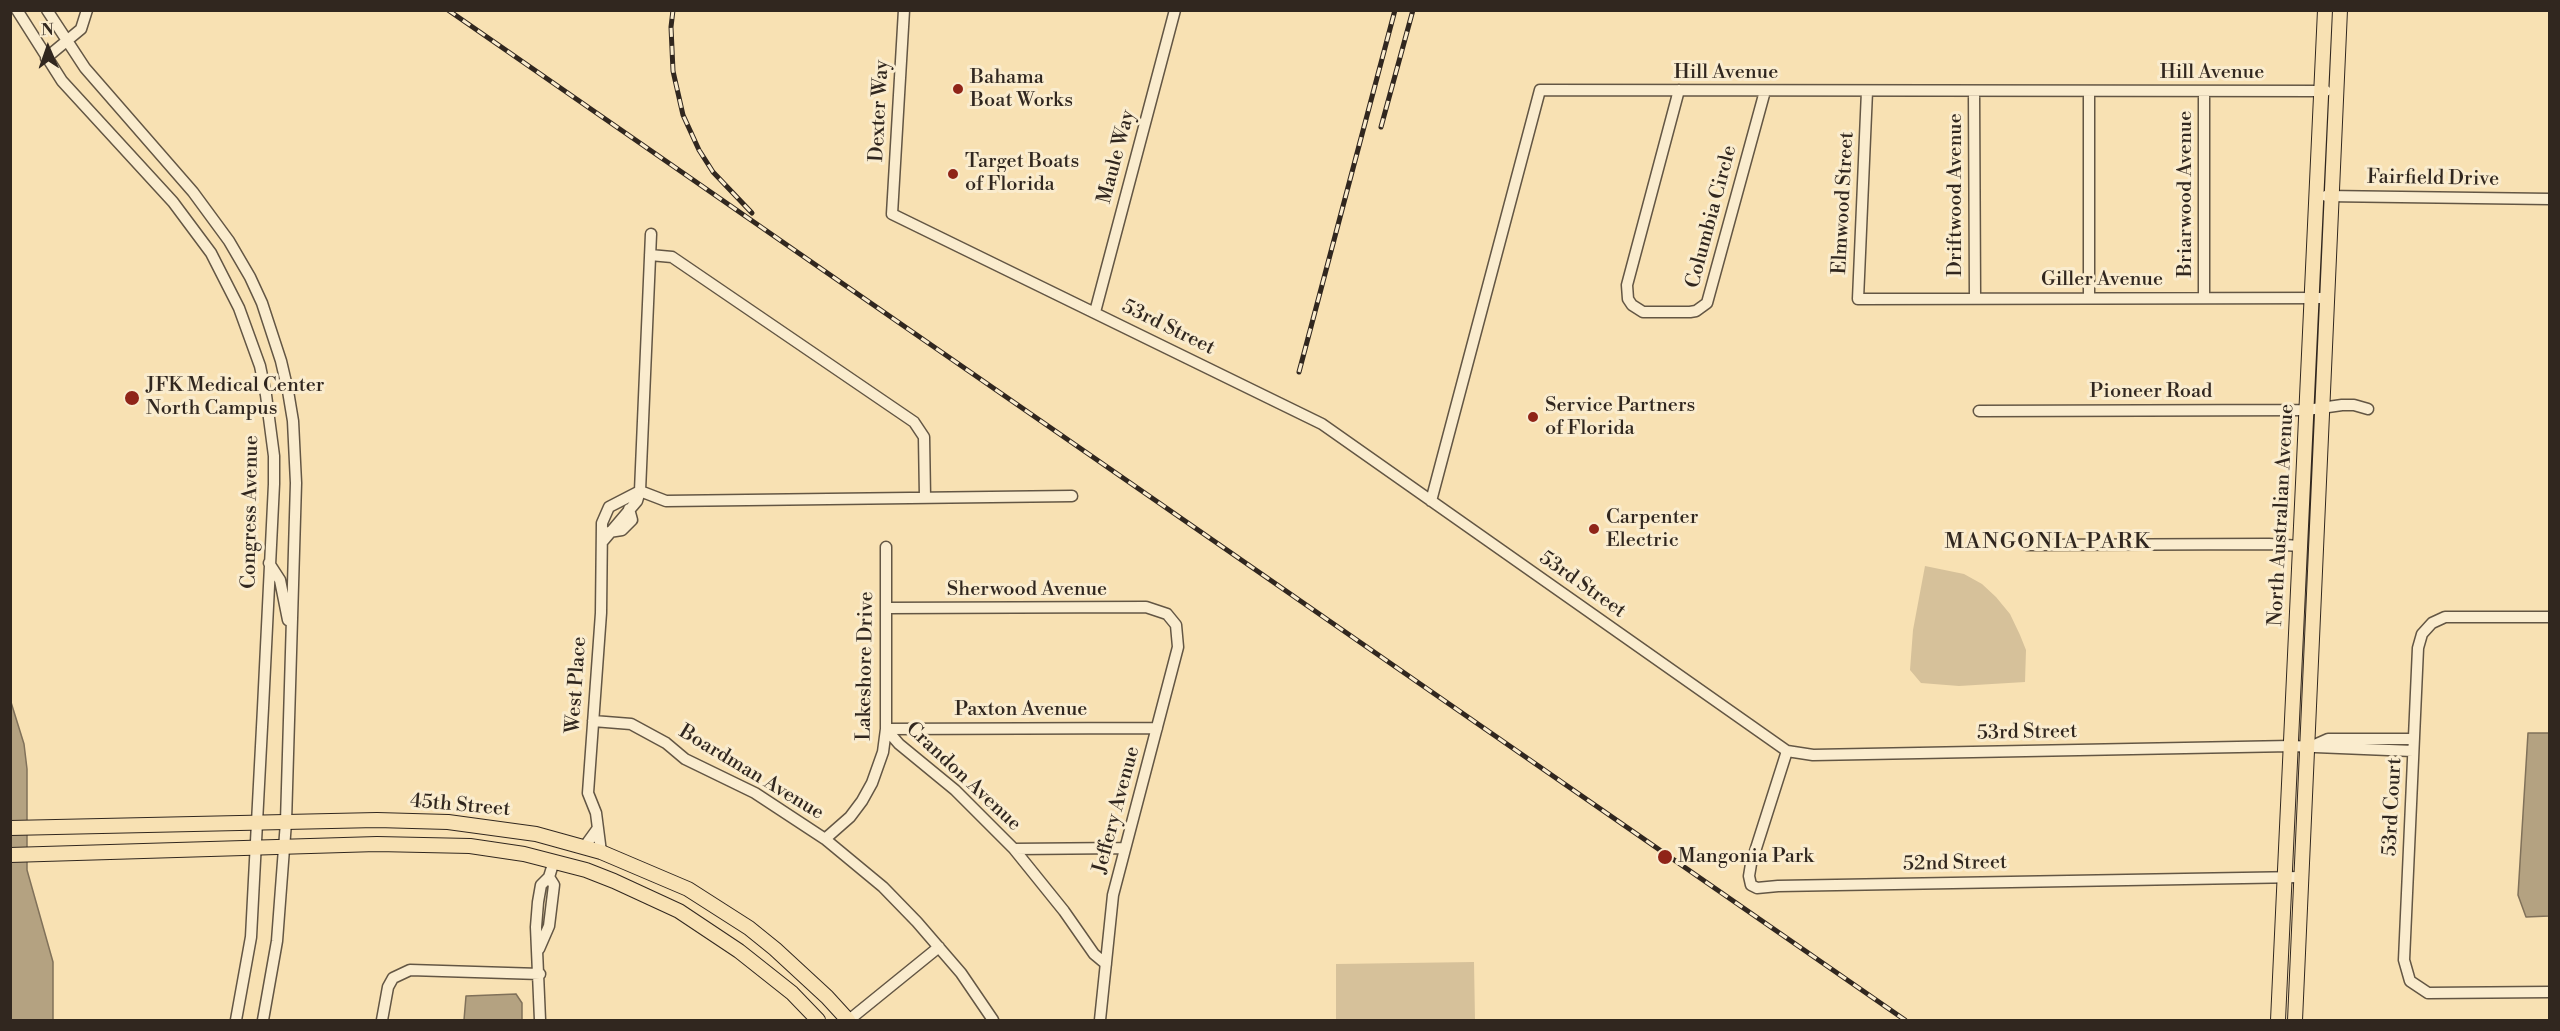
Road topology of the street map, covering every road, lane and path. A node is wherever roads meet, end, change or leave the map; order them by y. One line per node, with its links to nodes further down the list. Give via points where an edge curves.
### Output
1 (17, 10): 9 (street, Congress Avenue)
2 (47, 10): 8 (street)
3 (87, 10): 8 (street, via 81,29)
4 (904, 10): 21 (street, Dexter Way)
5 (1175, 10): 30 (street, Maule Way)
6 (2325, 10): 16 (main road, North Australian Avenue)
7 (2340, 10): 17 (main road, North Australian Avenue)
8 (67, 42): 9 (street); 46 (street, via 212,216 250,277 273,332 288,391 296,452)
9 (46, 58): 42 (street, Congress Avenue, via 62,81 192,226 211,253 239,308 260,366 271,424 274,465)
10 (1679, 90): 11 (street, Hill Avenue); 11 (street, Columbia Circle, via 1627,285 1632,304 1643,312 1690,312 1707,303); 37 (street, Hill Avenue, via 1540,90)
11 (1765, 91): 12 (street, Hill Avenue)
12 (1867, 91): 13 (street, Hill Avenue); 24 (street, Elmwood Street, via 1858,298)
13 (1974, 91): 14 (street, Hill Avenue); 25 (street, Driftwood Avenue)
14 (2089, 91): 15 (street, Hill Avenue); 26 (street)
15 (2204, 91): 16 (street, Hill Avenue); 27 (street, Briarwood Avenue)
16 (2321, 91): 17 (street, Hill Avenue); 18 (main road, North Australian Avenue)
17 (2337, 91): 19 (main road, North Australian Avenue)
18 (2316, 196): 19 (street, Fairfield Drive); 28 (main road, North Australian Avenue)
19 (2332, 196): 20 (street, Fairfield Drive); 29 (main road, North Australian Avenue)
20 (2550, 198)
21 (892, 214): 30 (street, 53rd Street)
22 (651, 234): 23 (street)
23 (650, 255): 34 (street); 36 (street, via 672,257 914,422 924,437)
24 (1876, 298): 25 (street, Giller Avenue)
25 (1975, 298): 26 (street, Giller Avenue)
26 (2089, 298): 27 (street, Giller Avenue)
27 (2204, 298): 28 (street, Giller Avenue)
28 (2312, 298): 29 (street, Giller Avenue); 32 (main road, North Australian Avenue)
29 (2328, 298): 31 (main road, North Australian Avenue)
30 (1095, 312): 37 (street, 53rd Street, via 1322,424)
31 (2323, 408): 32 (street, Pioneer Road); 52 (main road, North Australian Avenue)
32 (2307, 410): 33 (street, Pioneer Road); 40 (main road, North Australian Avenue)
33 (1978, 411)
34 (640, 492): 36 (street, via 666,501); 38 (street, via 629,509 632,520); 38 (street, West Place, via 609,507 602,523)
35 (1072, 496): 36 (street)
36 (925, 497)
37 (1431, 501): 53 (street, 53rd Street)
38 (606, 537): 47 (street, West Place)
39 (2027, 545): 40 (street)
40 (2300, 546): 51 (main road, North Australian Avenue)
41 (886, 547): 43 (street, Lakeshore Drive)
42 (270, 563): 46 (street, via 280,580); 56 (street, Congress Avenue)
43 (886, 608): 44 (street, Sherwood Avenue, via 1146,607); 49 (street, Lakeshore Drive)
44 (1167, 614): 48 (street, Jeffery Avenue, via 1176,625 1179,640)
45 (2550, 617): 50 (street, 53rd Court, via 2445,617 2426,628 2418,648)
46 (292, 638): 55 (street)
47 (593, 721): 58 (street, West Place, via 588,793); 59 (street, Boardman Avenue, via 631,724 666,742 685,759 754,793)
48 (1157, 728): 49 (street, Paxton Avenue); 62 (street, Jeffery Avenue)
49 (886, 729): 59 (street, Lakeshore Drive, via 872,783 850,817); 64 (street, Crandon Avenue, via 956,790)
50 (2414, 739): 52 (street, 53rd Street, via 2328,739); 54 (street, 53rd Court)
51 (2291, 747): 52 (street, 53rd Street); 53 (street, 53rd Street, via 1813,755); 68 (main road, North Australian Avenue)
52 (2307, 748): 54 (street, 53rd Street); 69 (main road, North Australian Avenue)
53 (1786, 751): 68 (street, 52nd Street, via 1751,864 1751,885 1757,888)
54 (2413, 752): 73 (street, 53rd Court, via 2406,974 2415,986 2436,994)
55 (286, 822): 56 (main road, 45th Street); 60 (main road, 45th Street, via 448,822 536,834); 61 (street)
56 (255, 824): 57 (main road, 45th Street); 63 (street, Congress Avenue)
57 (10, 828)
58 (598, 828): 60 (street); 65 (street, West Place)
59 (825, 839): 70 (street, Boardman Avenue, via 883,887)
60 (583, 846): 65 (main road, 45th Street); 67 (main road, via 568,849)
61 (285, 848): 63 (main road, 45th Street); 67 (main road, 45th Street, via 462,846); 75 (street, via 277,941)
62 (1125, 848): 64 (street); 71 (street, Jeffery Avenue, via 1113,896)
63 (255, 849): 66 (main road, 45th Street); 74 (street, Congress Avenue, via 251,937)
64 (1014, 849): 71 (street, Crandon Avenue, via 1094,954)
65 (601, 852): 79 (main road, 45th Street, via 688,889 749,928 804,974)
66 (10, 855)
67 (554, 861): 72 (street, via 549,877 554,885 549,926 538,952); 78 (main road, 45th Street, via 614,881 679,911 739,951 792,993)
68 (2285, 876): 69 (street, 52nd Street); 82 (main road, North Australian Avenue)
69 (2301, 877): 83 (main road, North Australian Avenue)
70 (939, 947): 79 (street); 80 (street, Boardman Avenue)
71 (1106, 964): 81 (street, Jeffery Avenue)
72 (540, 974): 76 (street, via 410,970 393,978); 77 (street)
73 (2550, 992)
74 (236, 1020)
75 (263, 1020)
76 (382, 1020)
77 (540, 1020)
78 (818, 1020)
79 (848, 1020)
80 (993, 1020)
81 (1100, 1020)
82 (2278, 1020)
83 (2295, 1020)

